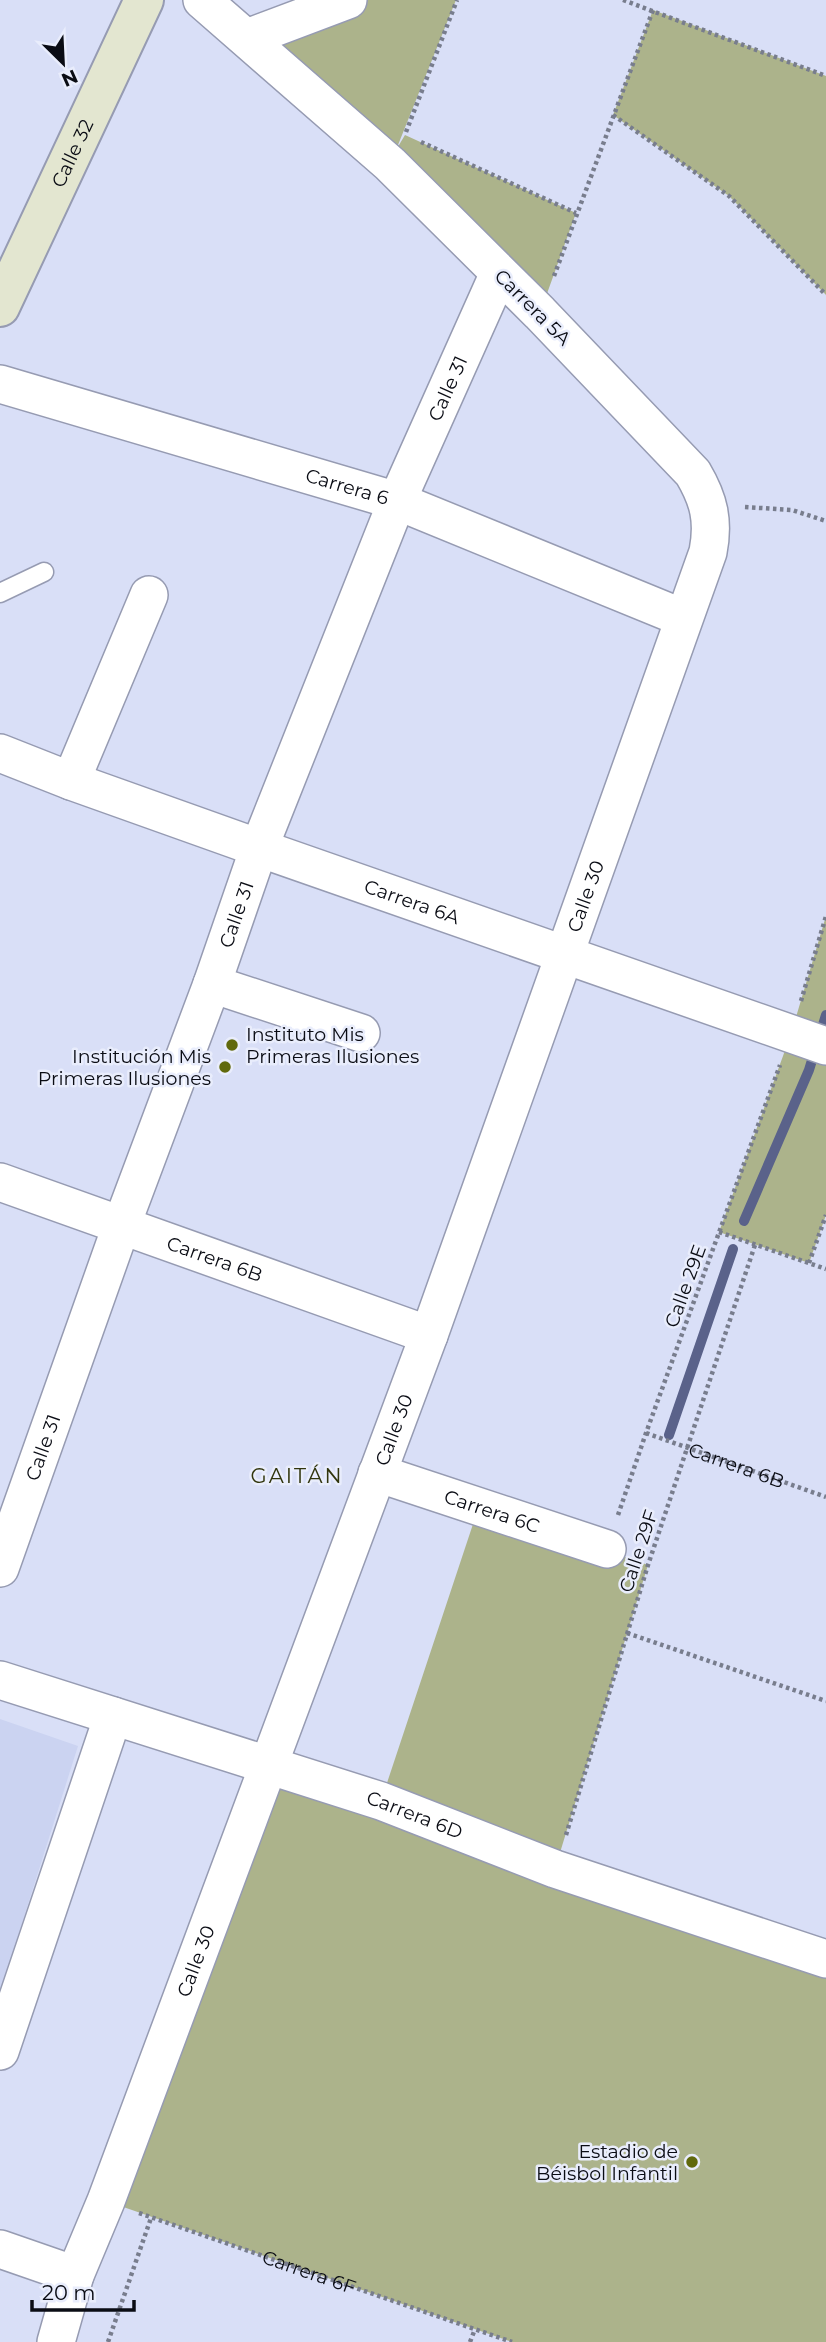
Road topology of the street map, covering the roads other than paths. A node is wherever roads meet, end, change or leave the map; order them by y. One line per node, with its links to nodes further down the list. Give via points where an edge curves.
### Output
1 (144, 0): 6 (main road, Calle 32)
2 (202, 0): 4 (street, Carrera 5A)
3 (348, 0): 4 (street)
4 (247, 38): 5 (street, Carrera 5A, via 398,149)
5 (499, 273): 8 (street, Calle 31); 9 (street, Carrera 5A, via 692,473)
6 (0, 307)
7 (0, 384): 8 (street, Carrera 6)
8 (397, 501): 13 (street, Carrera 6); 16 (street, Calle 31)
9 (709, 511): 13 (street, Calle 30, via 708,552)
10 (44, 572): 11 (lane)
11 (0, 593)
12 (149, 595): 15 (street)
13 (683, 618): 17 (street, Calle 30)
14 (0, 753): 15 (street, Carrera 6A)
15 (71, 781): 16 (street, Carrera 6A)
16 (259, 849): 17 (street, Carrera 6A); 18 (street, Calle 31)
17 (564, 955): 20 (street, Carrera 6A); 23 (street, Calle 30)
18 (212, 984): 19 (street); 22 (street, Calle 31)
19 (362, 1033)
20 (806, 1039)
21 (0, 1182): 22 (street, Carrera 6B)
22 (122, 1224): 23 (street, Carrera 6B); 26 (street, Calle 31)
23 (429, 1335): 24 (street, Calle 30)
24 (377, 1473): 25 (street, Carrera 6C); 29 (street, Calle 30)
25 (607, 1549)
26 (0, 1568)
27 (0, 1680): 28 (street, Carrera 6D)
28 (113, 1716): 29 (street, Carrera 6D); 31 (street)
29 (271, 1765): 30 (street, Carrera 6D, via 555,1869); 33 (street, Calle 30)
30 (826, 1959)
31 (0, 2051)
32 (0, 2249): 33 (street)
33 (75, 2275): 34 (street, Calle 30)
34 (56, 2342)

